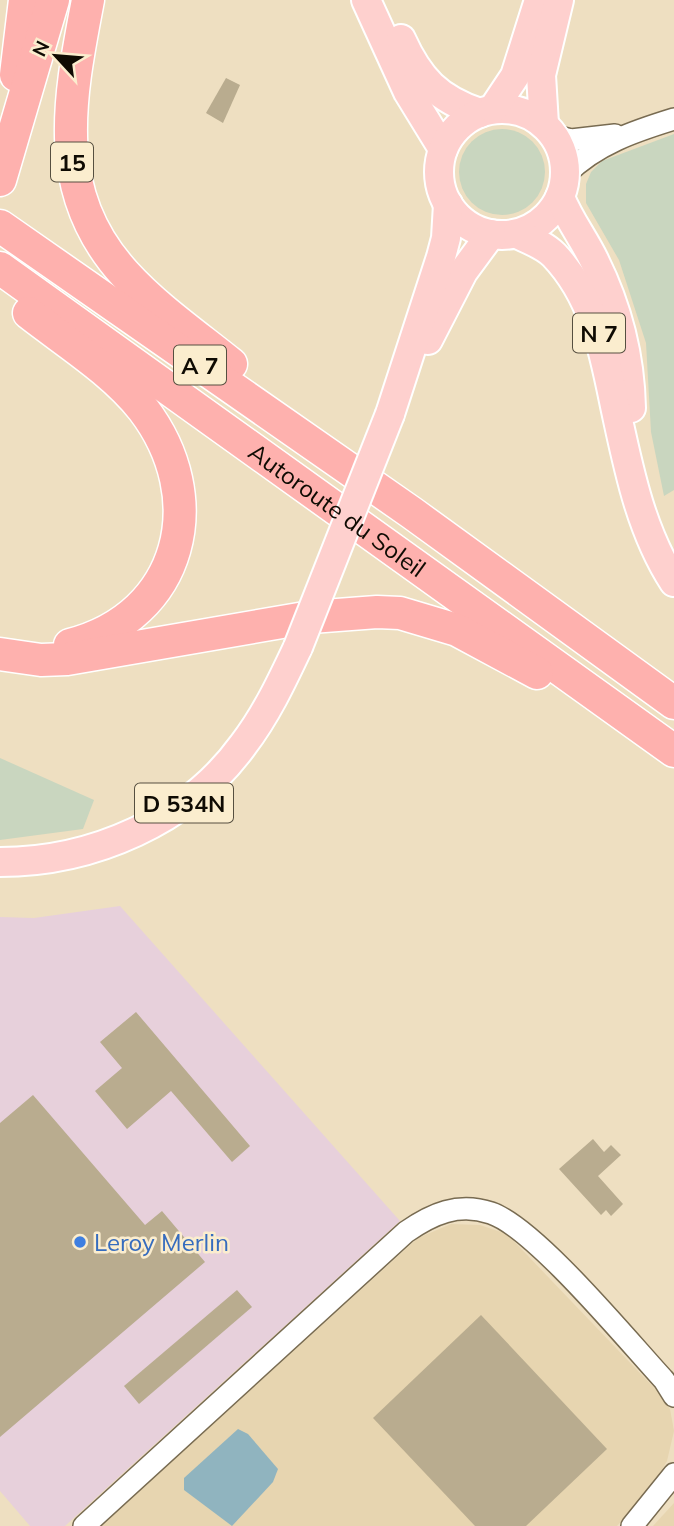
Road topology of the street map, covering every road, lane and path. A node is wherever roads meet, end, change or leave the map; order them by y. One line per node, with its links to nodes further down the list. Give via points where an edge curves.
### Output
1 (25, 0): 13 (highway)
2 (53, 0): 13 (highway)
3 (88, 0): 22 (highway, 15, via 69,118 80,198 94,232 125,275 152,300)
4 (366, 0): 12 (main road, via 408,92)
5 (385, 0): 8 (main road, via 406,51 429,85 442,97)
6 (539, 0): 8 (main road, via 515,76)
7 (559, 0): 10 (main road, via 541,75)
8 (486, 111): 10 (main road, via 520,111); 12 (main road, via 464,121)
9 (674, 118): 11 (street)
10 (550, 130): 11 (street, via 571,140); 14 (main road, via 565,161)
11 (627, 134): 14 (street, via 586,156)
12 (443, 149): 15 (main road, via 439,168)
13 (1, 167)
14 (563, 186): 17 (main road, via 550,214 535,226); 21 (main road, N 7, via 619,318 628,352)
15 (448, 204): 17 (main road, via 466,224); 20 (main road, D 534N, via 441,257)
16 (0, 226): 22 (highway, Autoroute du Soleil / A 7)
17 (504, 234): 20 (main road, D 534N, via 463,272); 21 (main road, N 7, via 552,253 577,287 598,327)
18 (0, 268): 27 (highway, Autoroute du Soleil / A 7)
19 (0, 290): 24 (highway, via 142,408 173,462 181,513 166,573 130,617 100,635 67,646 33,648)
20 (390, 414): 29 (main road, D 534N, bridge, via 298,647 242,747 186,802 100,848 64,858)
21 (628, 463): 23 (main road, N 7, via 645,521)
22 (400, 505): 26 (highway, Autoroute du Soleil / A 7)
23 (674, 582)
24 (0, 642)
25 (0, 654): 28 (highway, via 67,659 346,612 400,613 488,644)
26 (674, 703)
27 (674, 751)
28 (674, 769)
29 (0, 862)
30 (674, 1396): 32 (street, via 531,1238 491,1213 449,1209 406,1233)
31 (674, 1474): 33 (street)
32 (84, 1526)
33 (632, 1526)

